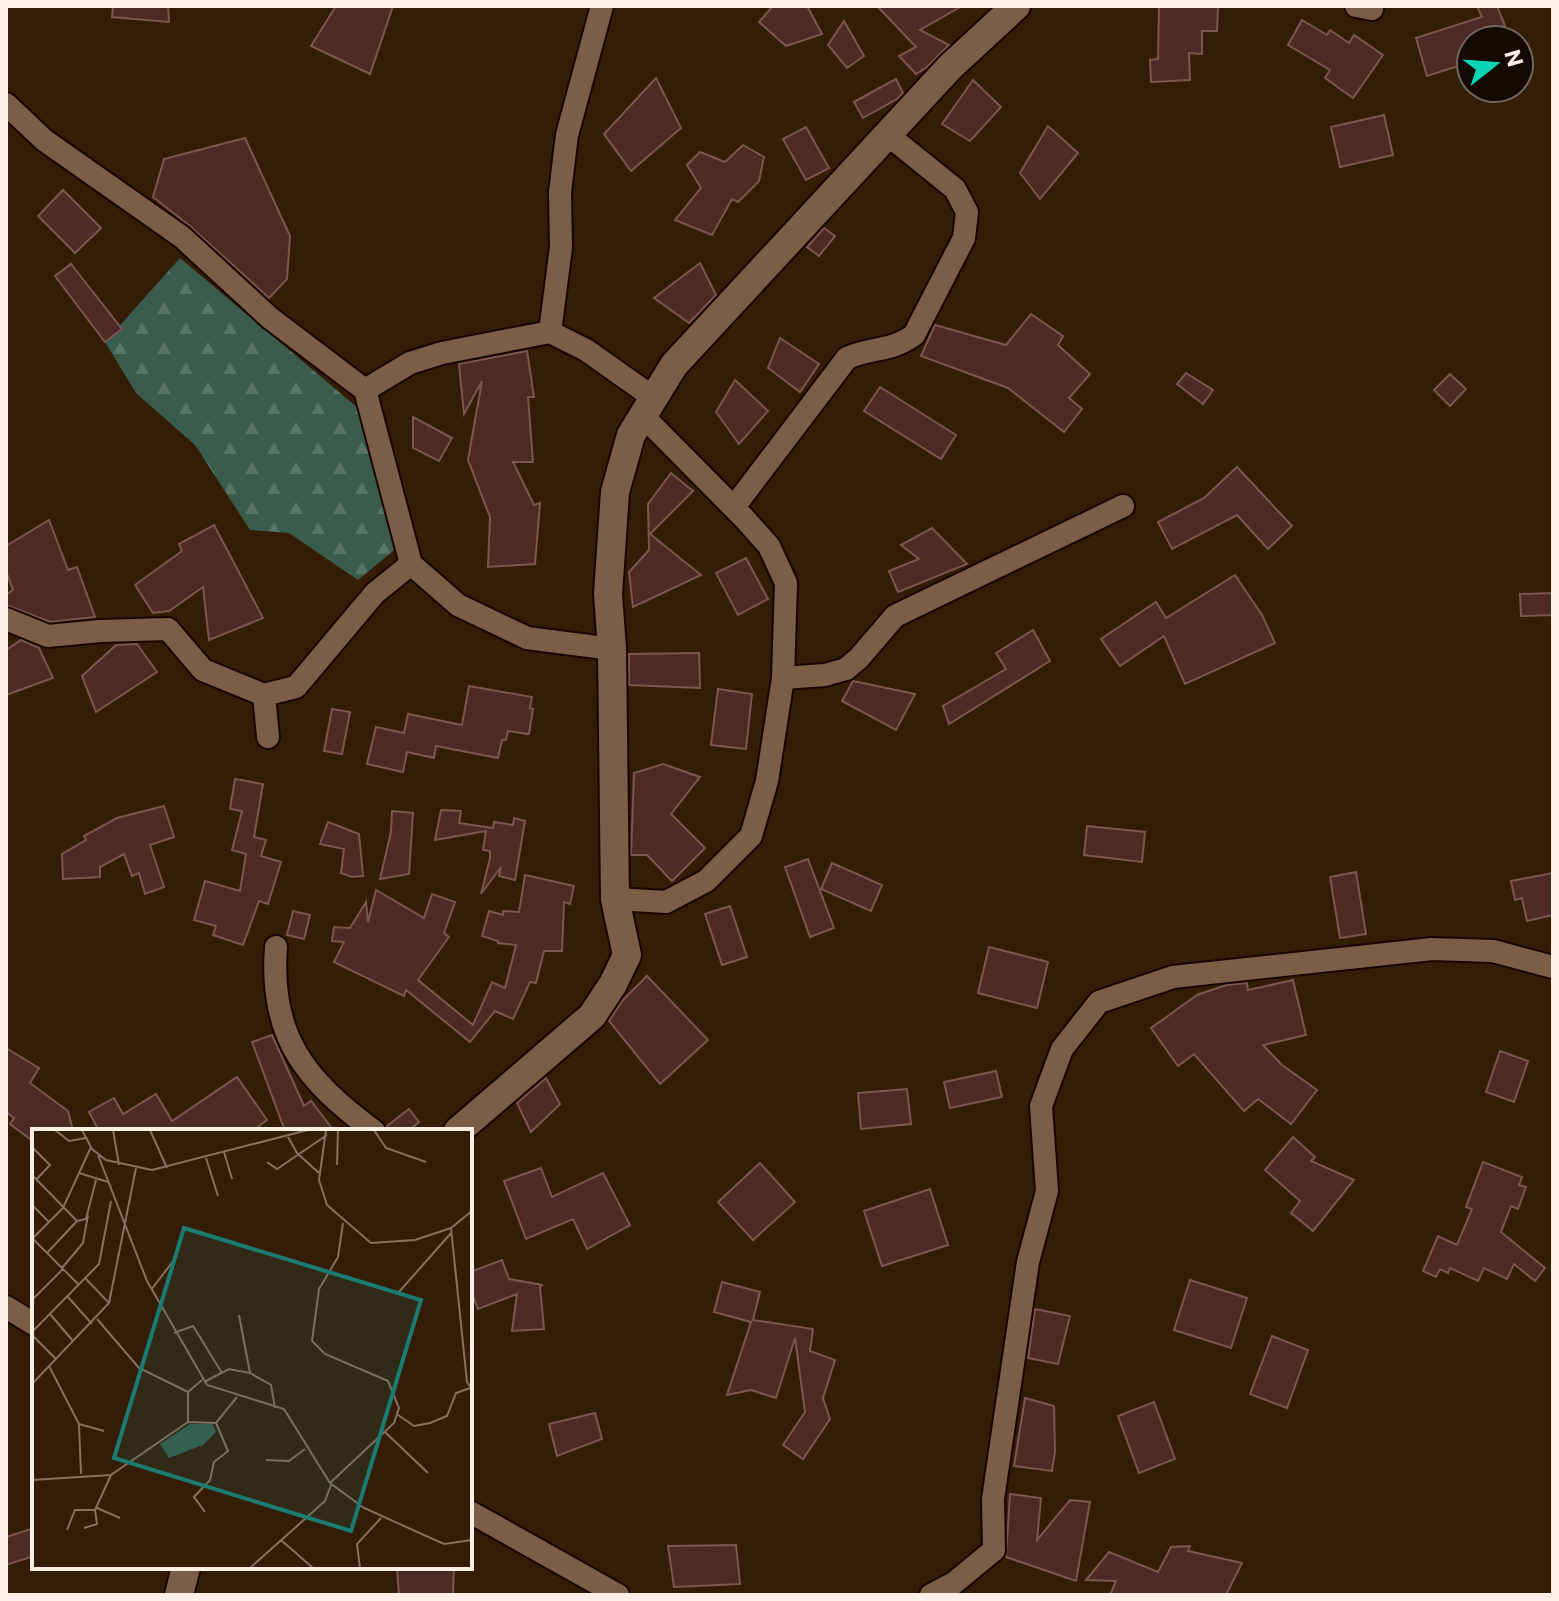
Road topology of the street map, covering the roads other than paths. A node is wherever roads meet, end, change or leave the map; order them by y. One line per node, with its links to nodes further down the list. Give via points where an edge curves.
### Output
1 (602, 6): 5 (street, via 567,135)
2 (1016, 6): 4 (street)
3 (6, 104): 6 (street, via 44,140 182,237 270,318)
4 (888, 135): 7 (street, via 674,365); 9 (street, via 955,189 967,212 964,238 914,335 901,345 847,358)
5 (550, 332): 6 (street, via 410,363); 7 (street, via 586,350)
6 (365, 390): 10 (street)
7 (648, 407): 9 (street); 12 (street, via 631,435 615,492 608,594)
8 (1123, 506): 13 (street, via 895,616 846,669)
9 (734, 507): 13 (street, via 769,546 786,583)
10 (411, 564): 12 (street, via 458,605 527,638); 14 (street, via 375,593 296,687)
11 (6, 619): 14 (street, via 48,636 168,629 203,670)
12 (612, 649): 16 (street)
13 (783, 678): 16 (street, via 767,781 751,836 706,881 666,902)
14 (264, 695): 15 (street)
15 (268, 737)
16 (615, 899): 20 (street, via 627,955 592,1016)
17 (276, 947): 19 (street, via 276,990 288,1039 317,1084)
18 (1553, 967): 27 (street, via 1493,951 1432,949 1173,977 1099,1002 1062,1049 1041,1106 1047,1191 1028,1262 993,1499 994,1550)
19 (372, 1129)
20 (460, 1129)
21 (6, 1307): 22 (street)
22 (32, 1323)
23 (472, 1513): 26 (street)
24 (186, 1569): 25 (street)
25 (179, 1595)
26 (618, 1595)
27 (931, 1595)

